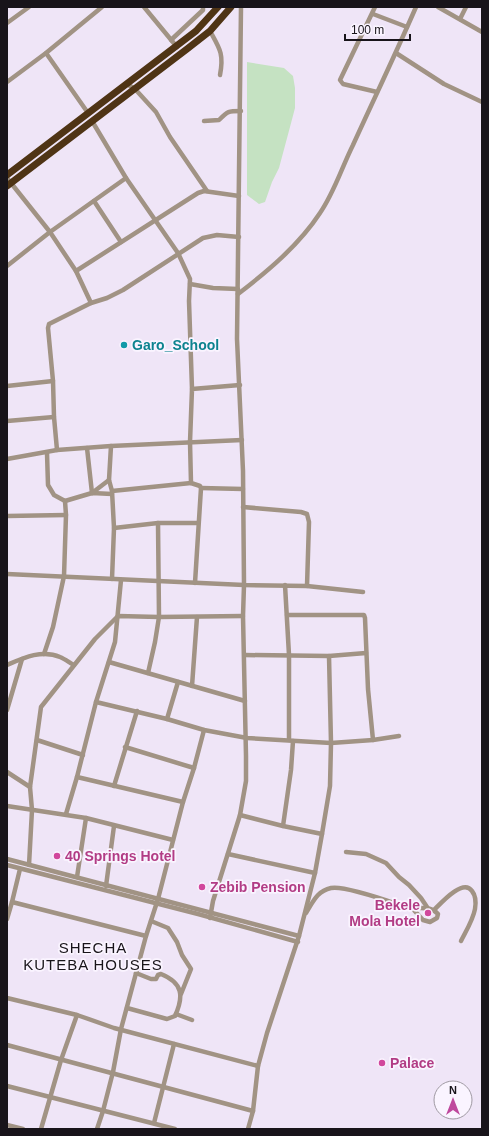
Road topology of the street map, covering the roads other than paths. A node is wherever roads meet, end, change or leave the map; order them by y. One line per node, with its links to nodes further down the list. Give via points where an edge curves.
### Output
1 (29, 7): 16 (street)
2 (92, 7): 13 (street)
3 (102, 7): 13 (street)
4 (144, 7): 20 (street)
5 (203, 7): 20 (street)
6 (218, 7): 21 (highway, via 196,31)
7 (231, 7): 18 (highway)
8 (241, 7): 30 (street)
9 (375, 7): 14 (street)
10 (416, 7): 17 (street)
11 (438, 7): 15 (street)
12 (466, 7): 15 (street)
13 (96, 11): 22 (street)
14 (373, 14): 17 (street); 28 (street, via 340,80 343,84)
15 (460, 19): 19 (street)
16 (7, 23)
17 (407, 27): 23 (street)
18 (210, 31): 24 (street, via 222,55); 27 (highway)
19 (482, 32)
20 (171, 40): 21 (street)
21 (176, 47): 26 (highway)
22 (46, 53): 25 (street); 31 (street)
23 (396, 53): 28 (street); 29 (street, via 444,84)
24 (220, 75)
25 (7, 82)
26 (127, 84): 27 (street); 31 (highway)
27 (135, 89): 32 (highway); 37 (street, via 156,112)
28 (377, 92): 48 (street, via 320,212 287,251 257,279)
29 (481, 100)
30 (240, 111): 33 (street, via 225,113 219,120); 38 (street)
31 (88, 113): 34 (highway)
32 (92, 121): 35 (street); 36 (highway)
33 (204, 121)
34 (7, 175)
35 (126, 178): 39 (street); 40 (street)
36 (8, 182): 41 (street)
37 (207, 191): 38 (street); 40 (street, via 198,193)
38 (239, 196): 42 (street)
39 (94, 201): 41 (street); 43 (street)
40 (155, 221): 43 (street); 44 (street)
41 (50, 232): 45 (street); 46 (street)
42 (239, 237): 44 (street, via 210,236); 48 (street)
43 (121, 242): 46 (street)
44 (178, 254): 47 (street); 49 (street, via 123,290)
45 (7, 266)
46 (76, 271): 49 (street)
47 (190, 284): 48 (street); 53 (street)
48 (238, 292): 51 (street, via 237,339)
49 (91, 303): 50 (street, via 49,324)
50 (54, 381): 52 (street); 54 (street)
51 (240, 385): 53 (street); 56 (street)
52 (7, 386)
53 (192, 389): 57 (street)
54 (54, 417): 55 (street); 60 (street)
55 (7, 421)
56 (242, 440): 57 (street); 66 (street)
57 (190, 442): 58 (street); 64 (street)
58 (111, 446): 59 (street); 63 (street)
59 (87, 448): 60 (street); 68 (street)
60 (57, 450): 61 (street)
61 (47, 453): 62 (street); 69 (street, via 48,486 54,495)
62 (7, 459)
63 (110, 480): 67 (street); 68 (street)
64 (191, 483): 65 (street); 67 (street)
65 (201, 488): 66 (street); 73 (street)
66 (243, 489): 70 (street)
67 (112, 493): 68 (street); 75 (street)
68 (92, 494): 69 (street)
69 (65, 500): 71 (street)
70 (243, 506): 83 (street); 84 (street, via 307,514)
71 (66, 515): 72 (street); 77 (street)
72 (7, 516)
73 (198, 523): 74 (street); 81 (street)
74 (158, 524): 75 (street); 80 (street)
75 (114, 528): 78 (street)
76 (7, 574): 77 (street)
77 (64, 576): 78 (street); 92 (street)
78 (112, 580): 79 (street)
79 (121, 580): 80 (street); 87 (street)
80 (157, 581): 81 (street); 89 (street)
81 (195, 583): 83 (street)
82 (285, 585): 83 (street); 84 (street); 86 (street)
83 (244, 586): 88 (street)
84 (307, 586): 85 (street)
85 (363, 592)
86 (287, 615): 91 (street, via 364,615); 94 (street)
87 (118, 616): 89 (street); 97 (street, via 115,642); 99 (street)
88 (243, 616): 90 (street); 93 (street)
89 (159, 617): 90 (street); 100 (street)
90 (197, 617): 102 (street)
91 (366, 653): 95 (street); 113 (street)
92 (44, 654): 96 (street); 99 (street, via 60,657)
93 (245, 655): 94 (street); 103 (street)
94 (289, 655): 95 (street); 112 (street)
95 (329, 656): 114 (street)
96 (22, 659): 98 (street); 105 (street)
97 (109, 662): 100 (street); 104 (street)
98 (7, 665)
99 (74, 665): 111 (street, via 43,704)
100 (148, 673): 101 (street)
101 (178, 682): 102 (street); 107 (street)
102 (192, 686): 103 (street)
103 (245, 701): 110 (street)
104 (96, 702): 106 (street); 116 (street)
105 (7, 710)
106 (137, 712): 107 (street); 115 (street)
107 (168, 719): 108 (street)
108 (204, 730): 110 (street); 117 (street)
109 (399, 736): 113 (street)
110 (247, 738): 112 (street); 126 (street, via 246,781)
111 (37, 740): 116 (street); 121 (street)
112 (291, 740): 114 (street); 129 (street, via 291,770)
113 (374, 740): 114 (street)
114 (330, 743): 130 (street, via 330,786)
115 (125, 747): 117 (street); 120 (street)
116 (83, 755): 119 (street)
117 (194, 768): 122 (street)
118 (7, 772): 121 (street)
119 (78, 777): 120 (street); 125 (street)
120 (114, 786): 122 (street)
121 (30, 787): 124 (street)
122 (183, 802): 131 (street)
123 (7, 806): 124 (street)
124 (32, 810): 125 (street); 136 (street)
125 (66, 814): 127 (street)
126 (240, 815): 129 (street); 133 (street)
127 (86, 818): 128 (street); 139 (street)
128 (114, 826): 131 (street); 140 (street)
129 (283, 826): 130 (street)
130 (322, 834): 138 (street)
131 (173, 840): 142 (street)
132 (346, 852): 143 (street, via 366,854 386,863)
133 (228, 854): 138 (street); 146 (street)
134 (7, 859): 136 (street)
135 (7, 865): 137 (street)
136 (29, 865): 139 (street)
137 (20, 869): 141 (street); 142 (street)
138 (315, 873): 148 (street)
139 (77, 878): 140 (street)
140 (106, 886): 142 (street)
141 (12, 902): 147 (street); 150 (street)
142 (157, 902): 146 (street); 149 (street)
143 (427, 907): 144 (street); 145 (street)
144 (412, 908): 145 (street, via 423,920 430,922 437,918 438,914); 148 (street, via 370,895 332,888 316,895)
145 (434, 910): 152 (street, via 459,888 469,888 473,891 476,899 474,911)
146 (210, 915): 151 (street); 153 (street)
147 (7, 919)
148 (302, 920): 151 (street)
149 (151, 921): 150 (street); 155 (street, via 168,928 191,969)
150 (146, 936): 154 (street)
151 (299, 936): 153 (street)
152 (461, 941)
153 (298, 942): 165 (street)
154 (136, 973): 155 (street, via 152,980 161,974 170,978); 157 (street)
155 (181, 994): 158 (street)
156 (7, 998): 159 (street)
157 (127, 1008): 158 (street, via 166,1020); 161 (street)
158 (176, 1014): 160 (street)
159 (77, 1015): 161 (street); 164 (street)
160 (192, 1020)
161 (121, 1029): 162 (street); 166 (street)
162 (174, 1044): 165 (street); 168 (street)
163 (7, 1045): 164 (street)
164 (62, 1060): 166 (street); 169 (street)
165 (258, 1066): 170 (street)
166 (113, 1072): 168 (street); 171 (street)
167 (7, 1086): 169 (street)
168 (163, 1086): 170 (street); 172 (street)
169 (50, 1097): 171 (street); 176 (street)
170 (253, 1111): 178 (street)
171 (103, 1112): 172 (street); 174 (street)
172 (154, 1123): 177 (street)
173 (7, 1125): 175 (street)
174 (96, 1128)
175 (23, 1129)
176 (41, 1129)
177 (175, 1129)
178 (248, 1129)

